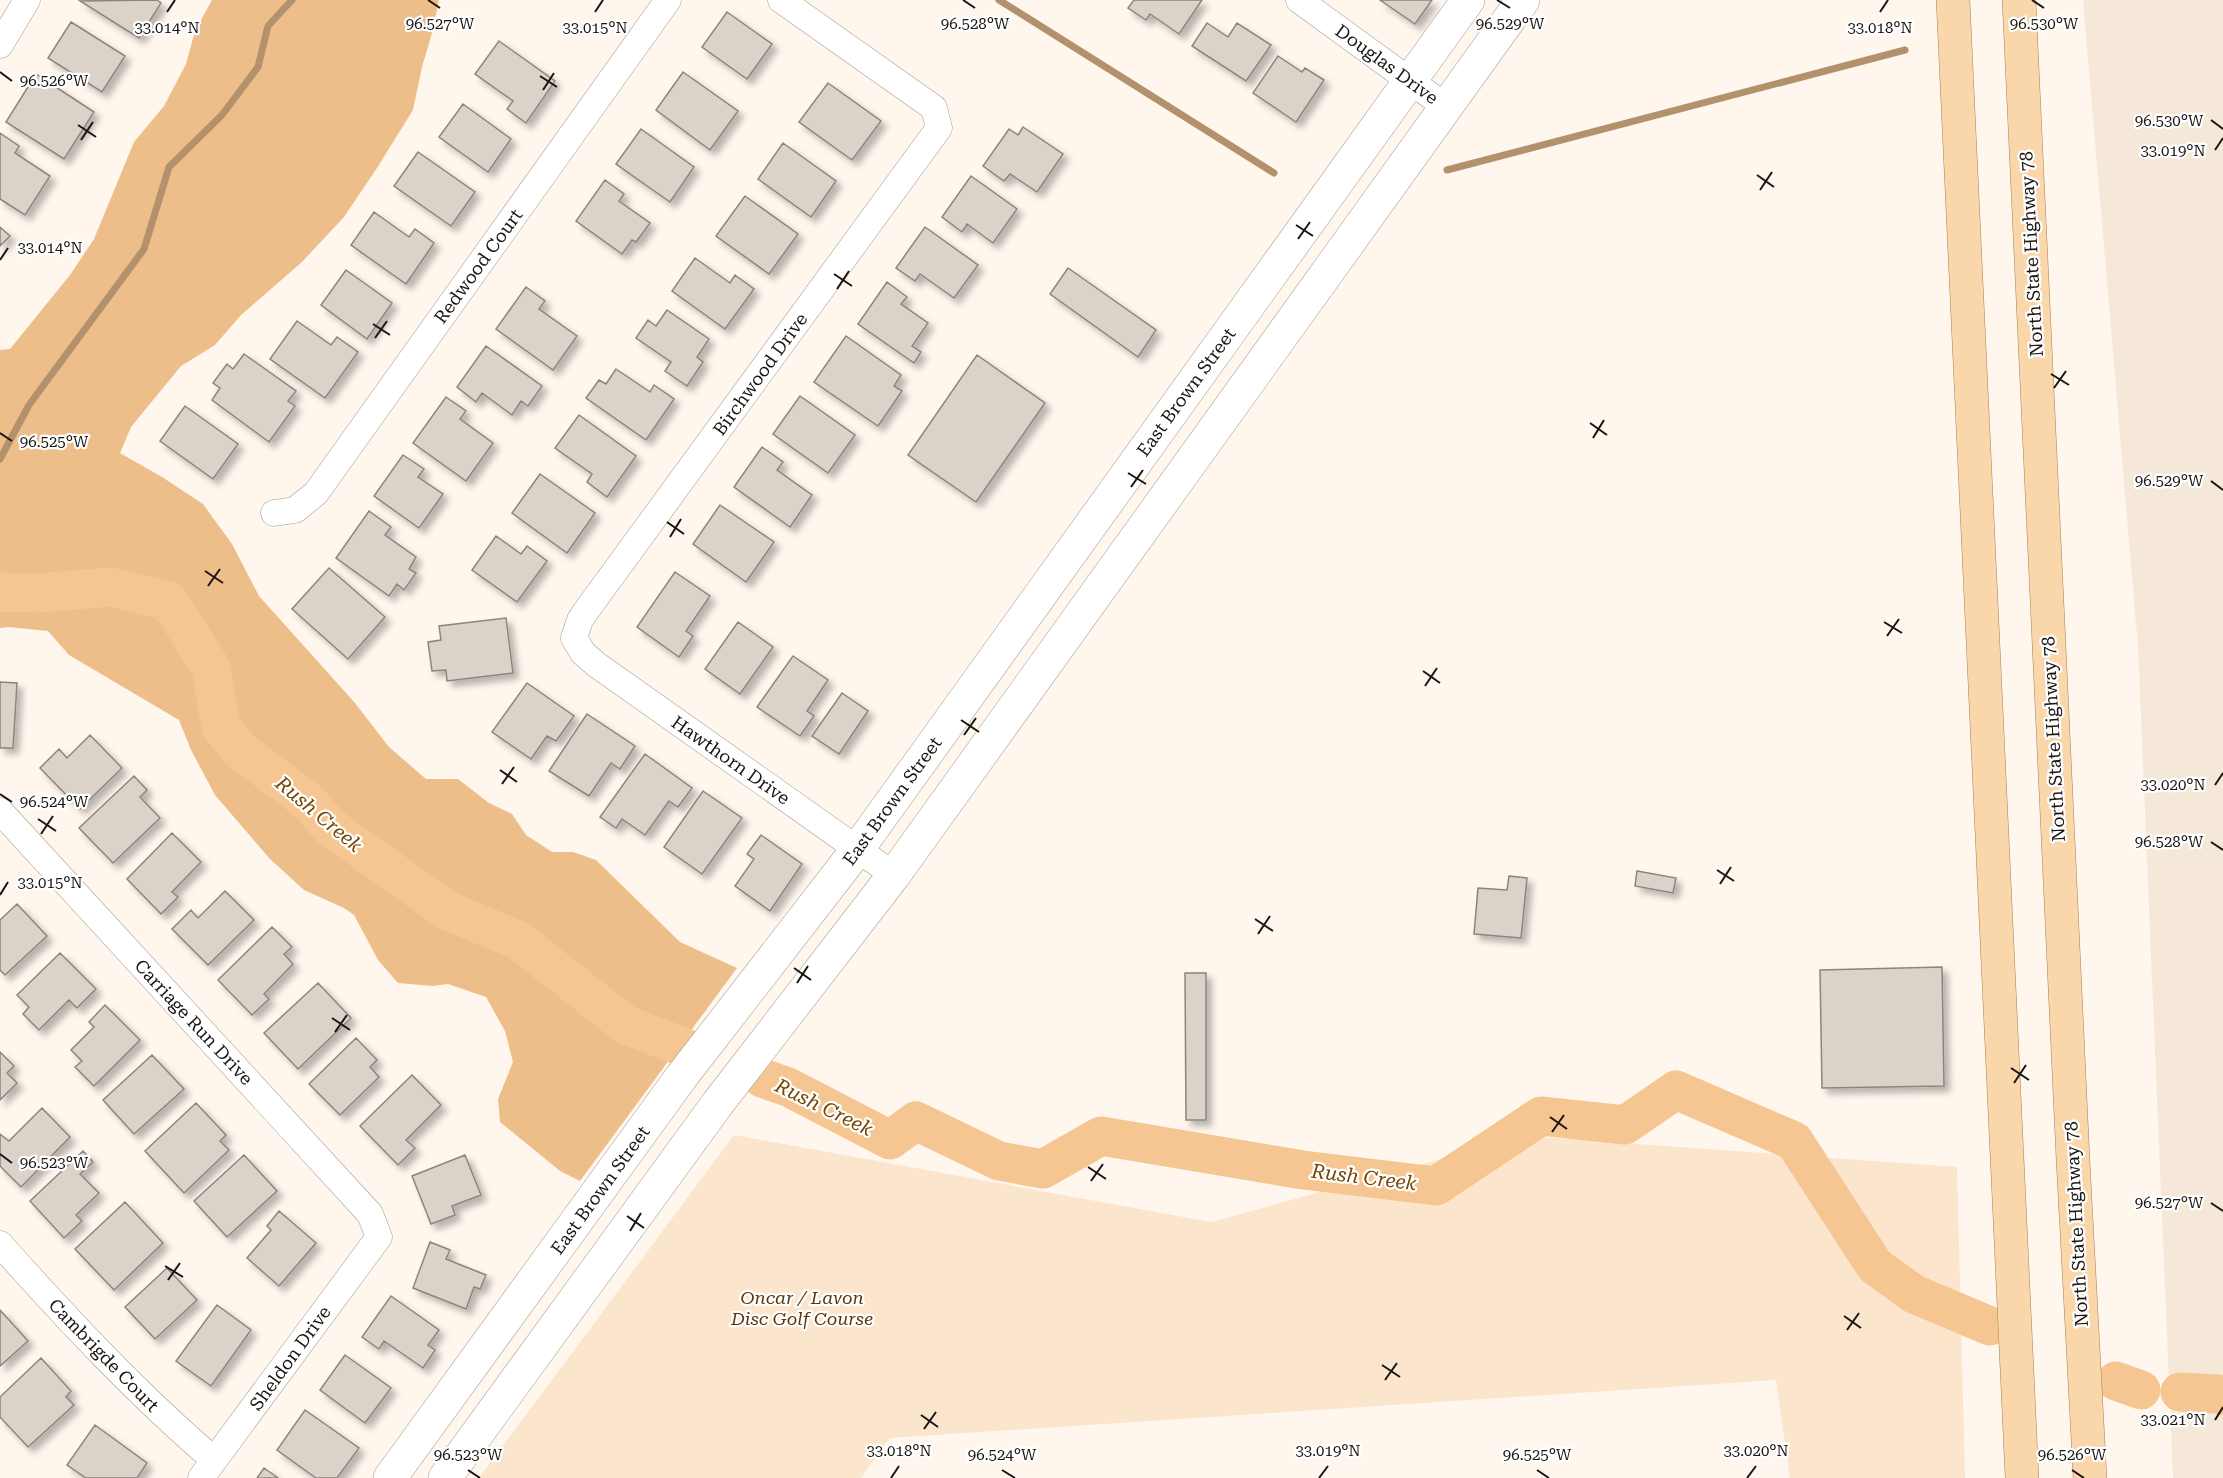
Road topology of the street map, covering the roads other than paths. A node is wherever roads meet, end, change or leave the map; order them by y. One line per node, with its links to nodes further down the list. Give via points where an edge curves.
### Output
1 (27, 0): 9 (street)
2 (668, 0): 12 (street, Redwood Court, via 316,493 295,510)
3 (781, 0): 15 (street, Birchwood Drive, via 934,108 939,128 586,610)
4 (1299, 0): 10 (street, Douglas Drive)
5 (1468, 0): 10 (main road, East Brown Street)
6 (1523, 0): 11 (main road)
7 (1953, 0): 24 (main road)
8 (2019, 0): 25 (main road, North State Highway 78)
9 (0, 45)
10 (1410, 81): 11 (street, Douglas Drive); 13 (main road, East Brown Street)
11 (1446, 107): 14 (main road)
12 (274, 513)
13 (1044, 591): 14 (main road); 17 (main road, East Brown Street)
14 (1081, 616): 18 (main road)
15 (574, 638): 17 (street, Hawthorn Drive, via 597,665)
16 (0, 811): 19 (street, Carriage Run Drive, via 370,1214)
17 (857, 850): 18 (street, Hawthorn Drive); 22 (main road, East Brown Street, via 682,1076)
18 (894, 876): 23 (main road, via 718,1103)
19 (379, 1238): 21 (street, Sheldon Drive)
20 (0, 1244): 21 (street, Cambrigde Court, via 69,1321 163,1415)
21 (208, 1469)
22 (390, 1478)
23 (445, 1478)
24 (2022, 1478)
25 (2090, 1478)

